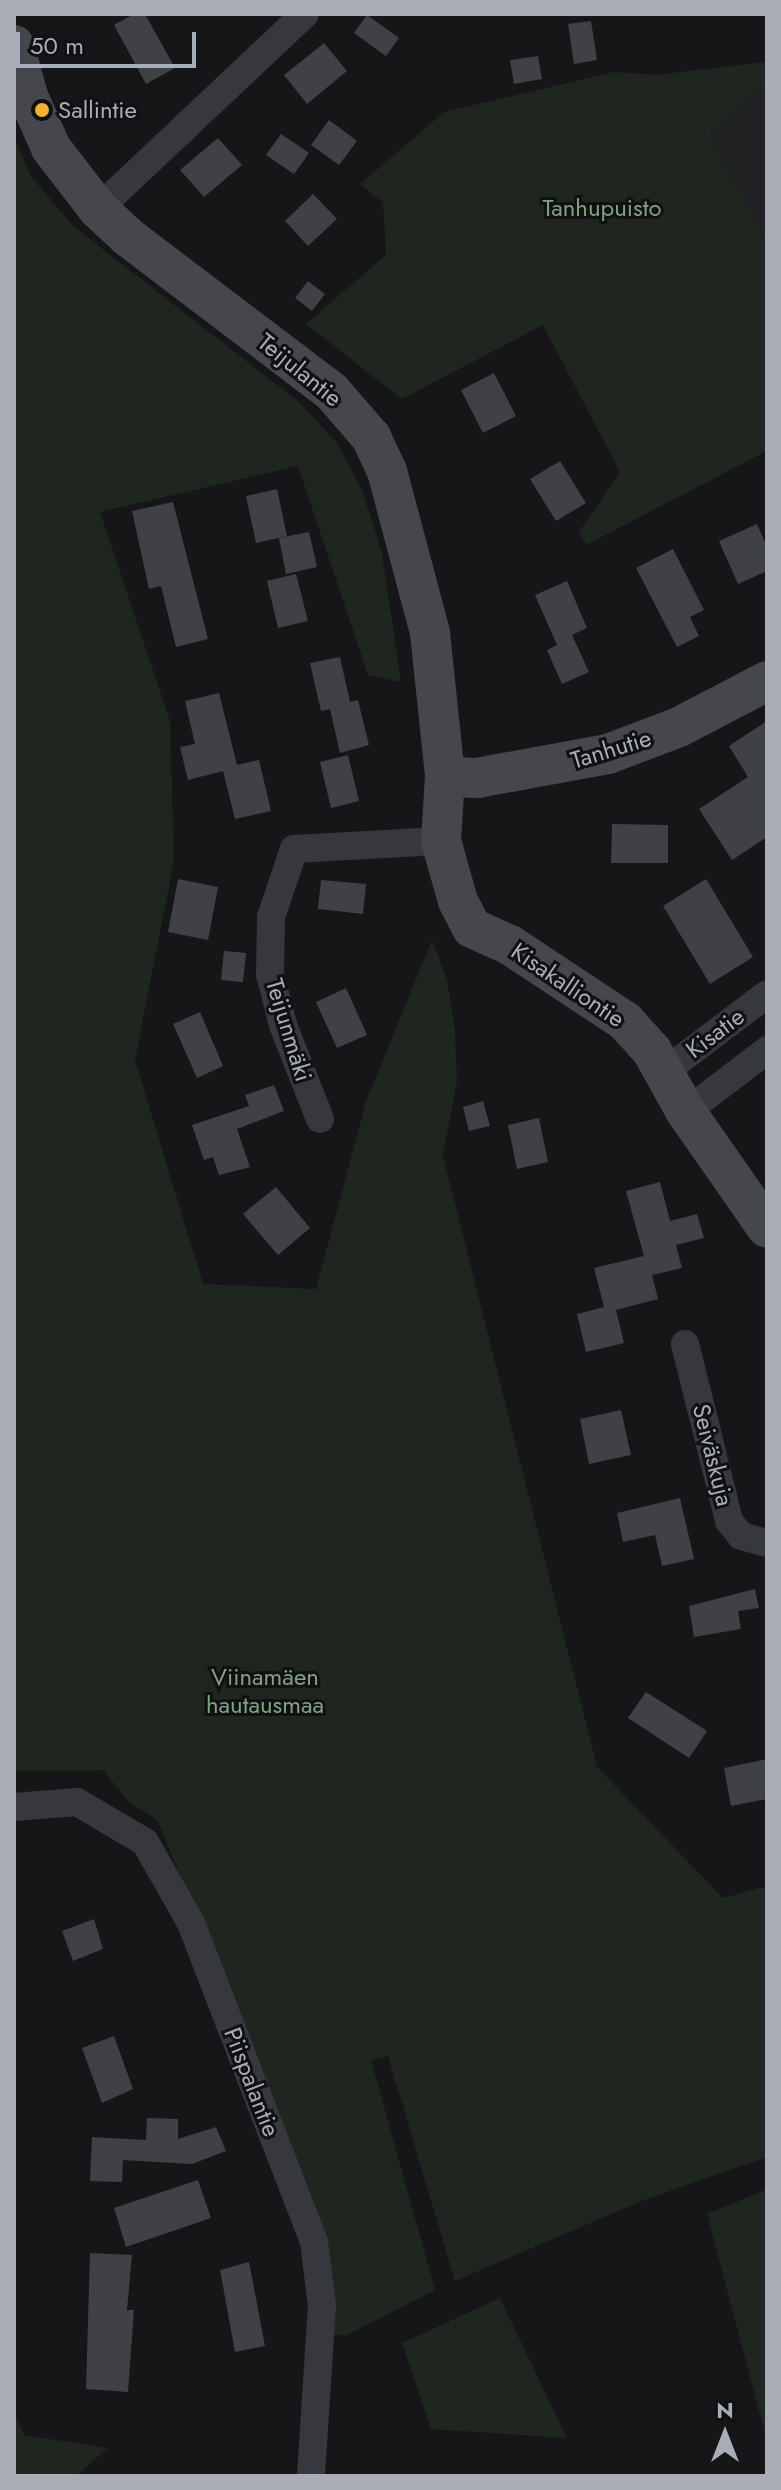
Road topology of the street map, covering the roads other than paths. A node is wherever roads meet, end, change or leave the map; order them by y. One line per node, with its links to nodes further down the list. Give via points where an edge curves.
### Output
1 (305, 14): 3 (street)
2 (14, 45): 3 (street, Teijulantie, via 28,96 51,148)
3 (98, 209): 5 (street, Teijulantie, via 332,392 371,437 387,471 430,633)
4 (767, 681): 5 (street, Tanhutie, via 679,727 608,754 477,778)
5 (445, 776): 6 (street, Kisakalliontie)
6 (441, 841): 9 (street, Kisakalliontie, via 449,879 472,928 510,945 625,1021); 11 (street, Teijunmäki, via 294,849 271,917 270,974 283,1025)
7 (767, 994): 9 (street, Kisatie)
8 (767, 1050): 10 (street)
9 (664, 1072): 10 (street, Kisakalliontie)
10 (686, 1112): 12 (street, Kisakalliontie)
11 (320, 1119)
12 (767, 1228)
13 (685, 1344): 14 (street, Seiväskuja, via 729,1521 741,1536)
14 (767, 1543)
15 (14, 1807): 16 (street, Piispalantie, via 77,1802 145,1842 191,1923 314,2242 322,2305)
16 (311, 2476)

